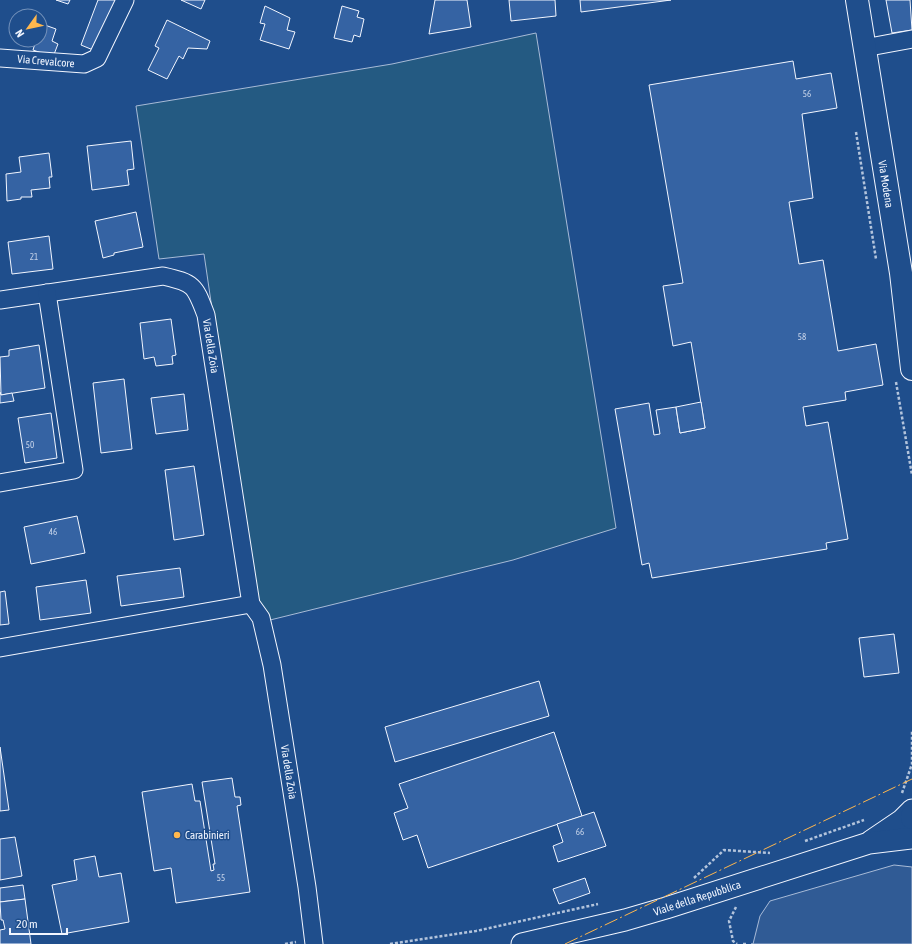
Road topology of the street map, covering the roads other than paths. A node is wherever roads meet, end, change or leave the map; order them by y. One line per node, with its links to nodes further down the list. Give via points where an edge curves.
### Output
1 (126, 0): 5 (street, Via Crevalcore, via 97,58 84,64)
2 (857, 0): 4 (main road, Via Modena)
3 (912, 39): 4 (street)
4 (864, 48): 6 (main road, Via Modena)
5 (0, 58)
6 (906, 272): 9 (main road, Via Modena)
7 (47, 293): 8 (street, Via della Zoia); 10 (street, via 74,470); 11 (street, Via della Zoia, via 163,276 185,281 196,290 206,315)
8 (0, 300)
9 (912, 369)
10 (0, 483)
11 (251, 604): 12 (street); 16 (street, Via della Zoia, via 261,618 272,665)
12 (0, 648)
13 (904, 804): 15 (street, Viale della Repubblica, via 902,820)
14 (907, 841): 15 (street, Viale della Repubblica)
15 (869, 843): 17 (street, Viale della Repubblica, via 625,920)
16 (314, 944)
17 (522, 944)

